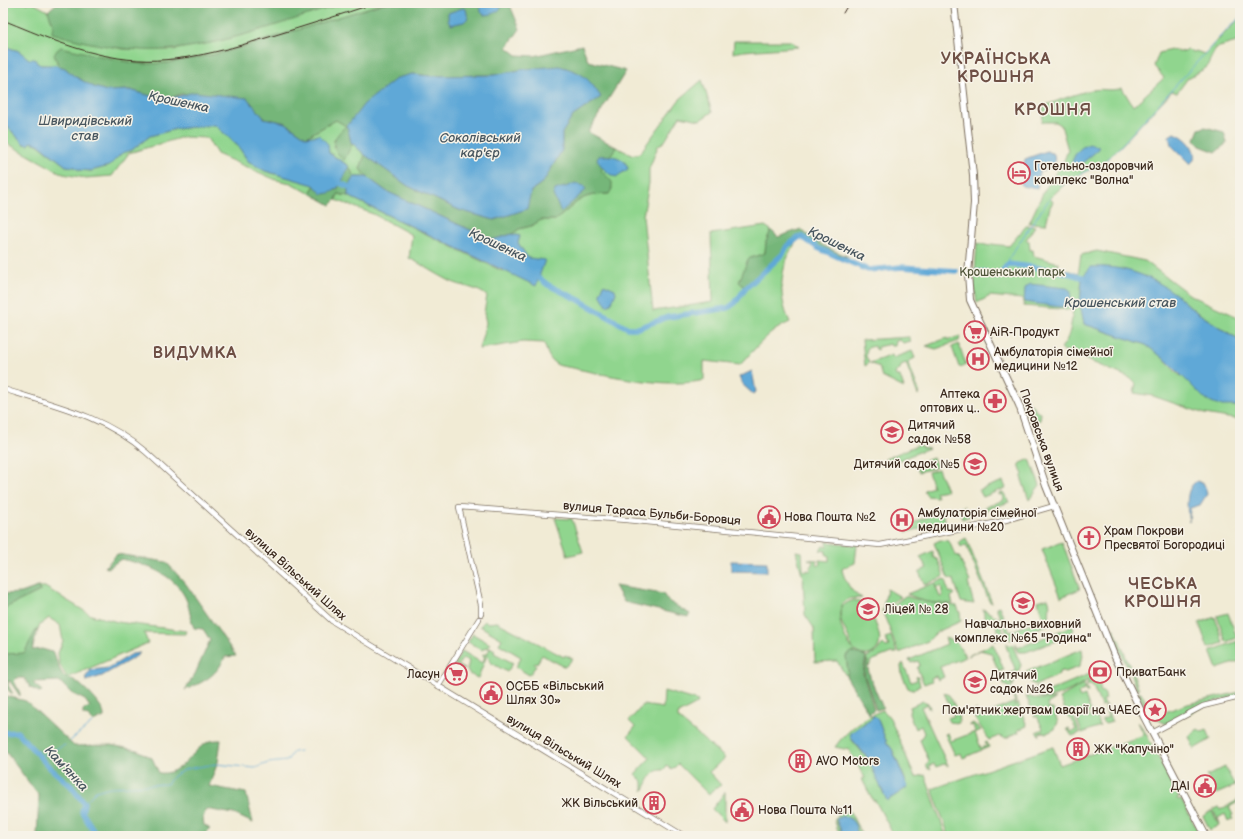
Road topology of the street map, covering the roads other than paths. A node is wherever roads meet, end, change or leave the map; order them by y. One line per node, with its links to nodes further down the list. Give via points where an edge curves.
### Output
1 (954, 3): 3 (highway, Покровська вулиця, via 973,175 974,203 968,256 968,293 1019,406)
2 (3, 389): 4 (street, вулиця Вільський Шлях, via 90,417 122,434 170,474 328,618)
3 (1054, 506): 4 (street, вулиця Тараса Бульби-Боровця, via 999,522 880,545 626,520 460,507 481,605 480,617); 6 (highway, Покровська вулиця, via 1113,653)
4 (438, 686): 7 (street, вулиця Вільський Шлях)
5 (1240, 698): 6 (street, via 1203,706)
6 (1152, 733): 8 (highway, Покровська вулиця)
7 (684, 836)
8 (1206, 836)

